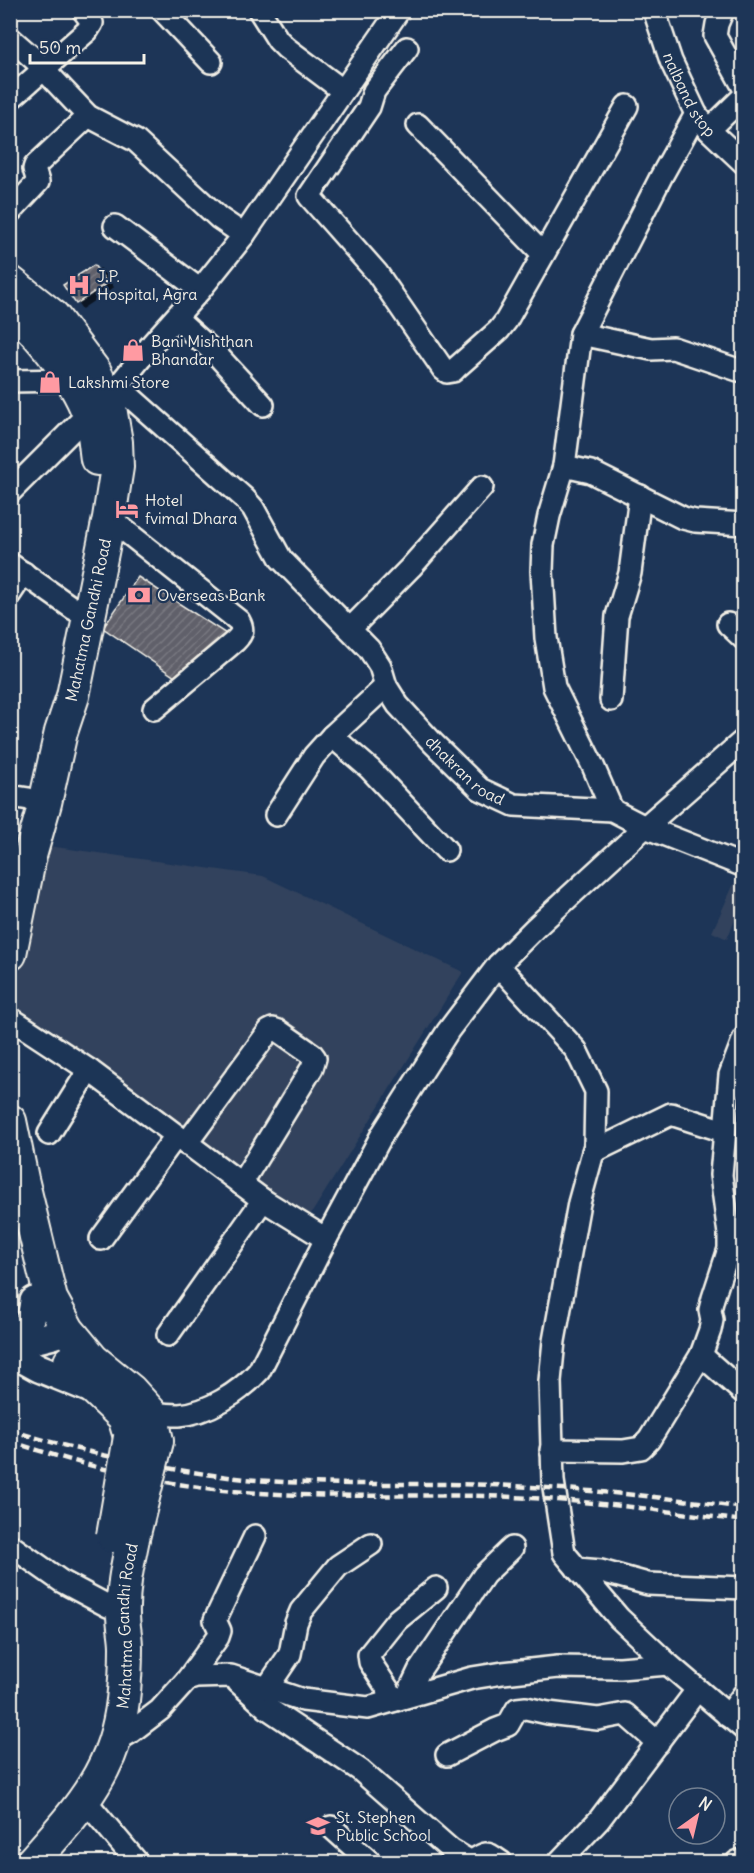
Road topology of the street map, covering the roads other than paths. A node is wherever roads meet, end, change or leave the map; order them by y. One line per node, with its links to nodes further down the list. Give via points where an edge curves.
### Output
1 (83, 10): 10 (street, via 90,19 90,28)
2 (162, 10): 9 (street)
3 (259, 10): 12 (street, via 286,48)
4 (399, 10): 12 (street)
5 (654, 10): 17 (street, nalband stop, via 671,61)
6 (723, 10): 11 (street, via 715,36)
7 (10, 38): 10 (street)
8 (407, 48): 21 (street, via 374,91 369,107)
9 (210, 62)
10 (44, 69): 14 (street); 16 (street)
11 (744, 88)
12 (342, 90): 20 (street)
13 (744, 96): 17 (street)
14 (10, 99)
15 (627, 106): 25 (street)
16 (88, 116): 22 (street, via 35,166 39,181); 24 (street, via 136,141 219,219)
17 (702, 122): 19 (street, nalband stop); 30 (street, via 661,177)
18 (418, 125): 25 (street)
19 (744, 163)
20 (285, 175): 21 (street); 24 (street)
21 (309, 196): 25 (street, via 376,273 447,372 499,330)
22 (10, 212)
23 (115, 226): 27 (street)
24 (244, 235): 27 (street)
25 (543, 254)
26 (10, 282): 34 (highway, Mahatma Gandhi Road, via 53,316 95,372)
27 (200, 290): 29 (street)
28 (10, 309): 32 (highway, Mahatma Gandhi Road, via 52,352)
29 (176, 318): 34 (street); 35 (street)
30 (580, 334): 31 (street, via 651,349 674,348); 36 (street)
31 (738, 370)
32 (72, 380): 33 (street); 34 (highway, Mahatma Gandhi Road)
33 (10, 381)
34 (105, 401): 38 (street); 40 (highway, Mahatma Gandhi Road, via 116,442 117,467); 44 (highway, Mahatma Gandhi Road, via 91,421 97,458 91,538); 46 (street, dhakran road, via 244,498 281,559)
35 (263, 405)
36 (564, 466): 39 (street, via 591,472); 54 (street, via 543,545 549,667 554,687 593,766)
37 (482, 487): 46 (street)
38 (10, 492)
39 (640, 496): 41 (street, via 694,521); 49 (street, via 630,573 617,616)
40 (109, 519): 50 (street, via 243,627 235,641); 60 (highway, Mahatma Gandhi Road, via 73,696 30,856)
41 (744, 524)
42 (17, 568): 43 (street); 44 (street)
43 (10, 594)
44 (74, 609): 53 (highway, Mahatma Gandhi Road)
45 (728, 624): 47 (street)
46 (350, 629): 48 (street, dhakran road, via 380,666)
47 (744, 639)
48 (386, 686): 51 (street); 54 (street, dhakran road, via 433,744 487,793 514,806)
49 (611, 700)
50 (154, 709)
51 (332, 736): 55 (street, via 314,756); 57 (street, via 370,769)
52 (744, 740): 56 (street)
53 (20, 797): 59 (highway, Mahatma Gandhi Road)
54 (608, 810): 56 (street)
55 (276, 815)
56 (645, 827): 58 (street); 61 (street)
57 (446, 850)
58 (744, 866)
59 (10, 885)
60 (10, 954)
61 (498, 965): 69 (street, via 580,1056 596,1091); 74 (street, via 448,1031 383,1133)
62 (10, 1018): 64 (street)
63 (744, 1038): 66 (street, via 730,1075)
64 (89, 1070): 67 (street); 68 (street)
65 (10, 1121): 76 (highway)
66 (724, 1131): 69 (street, via 671,1114); 81 (street, via 721,1175 729,1250 712,1298 712,1320)
67 (49, 1134)
68 (181, 1140): 70 (street); 70 (street, via 269,1031 279,1031 312,1054 312,1068); 73 (street)
69 (593, 1152): 85 (street, via 579,1203 554,1341)
70 (241, 1184): 72 (street)
71 (10, 1199): 75 (highway)
72 (263, 1200): 74 (street); 77 (street)
73 (101, 1239)
74 (326, 1239): 84 (street, via 267,1358 250,1382 219,1402)
75 (34, 1301): 76 (highway, via 39,1316); 78 (main road, via 27,1326)
76 (60, 1333): 79 (main road); 82 (highway, via 83,1378); 84 (highway, via 131,1391)
77 (168, 1335)
78 (10, 1336)
79 (10, 1341)
80 (10, 1352): 82 (main road)
81 (701, 1355): 83 (street); 85 (street, via 641,1448)
82 (97, 1392): 84 (highway, via 124,1417)
83 (744, 1393)
84 (146, 1430): 87 (highway, Mahatma Gandhi Road, bridge)
85 (551, 1450): 91 (street, via 564,1553)
86 (255, 1536): 97 (street, via 215,1620 220,1631 218,1637)
87 (123, 1537): 94 (highway, Mahatma Gandhi Road); 103 (highway, Mahatma Gandhi Road, via 124,1696)
88 (372, 1544): 98 (street, via 338,1566 301,1611 290,1654)
89 (10, 1545): 94 (street, via 61,1581)
90 (512, 1548): 101 (street, via 484,1575)
91 (577, 1569): 93 (street, via 601,1571 648,1584); 95 (street, via 619,1618)
92 (436, 1588): 101 (street, via 397,1620 369,1654 370,1662)
93 (744, 1588)
94 (108, 1606): 110 (highway, Mahatma Gandhi Road, via 105,1681 92,1742 79,1773 40,1828)
95 (668, 1664): 99 (street); 101 (street, via 503,1673)
96 (231, 1676): 97 (street); 98 (street); 109 (street, via 267,1708 360,1770)
97 (187, 1680): 103 (street, via 160,1710)
98 (267, 1688): 101 (street, via 303,1700 368,1708)
99 (698, 1690): 102 (street); 104 (street)
100 (744, 1694): 102 (street)
101 (401, 1698)
102 (736, 1722)
103 (114, 1742): 106 (highway, Mahatma Gandhi Road, via 99,1778)
104 (658, 1743): 105 (street, via 624,1714 598,1719 518,1708 508,1725); 114 (street, via 599,1820)
105 (447, 1755)
106 (84, 1799): 110 (highway, Mahatma Gandhi Road, via 71,1819); 111 (street)
107 (332, 1827): 112 (street)
108 (744, 1859): 115 (street)
109 (461, 1860): 113 (street, via 473,1862 486,1852)
110 (28, 1861)
111 (137, 1863)
112 (370, 1863)
113 (501, 1863)
114 (559, 1863)
115 (737, 1863)

